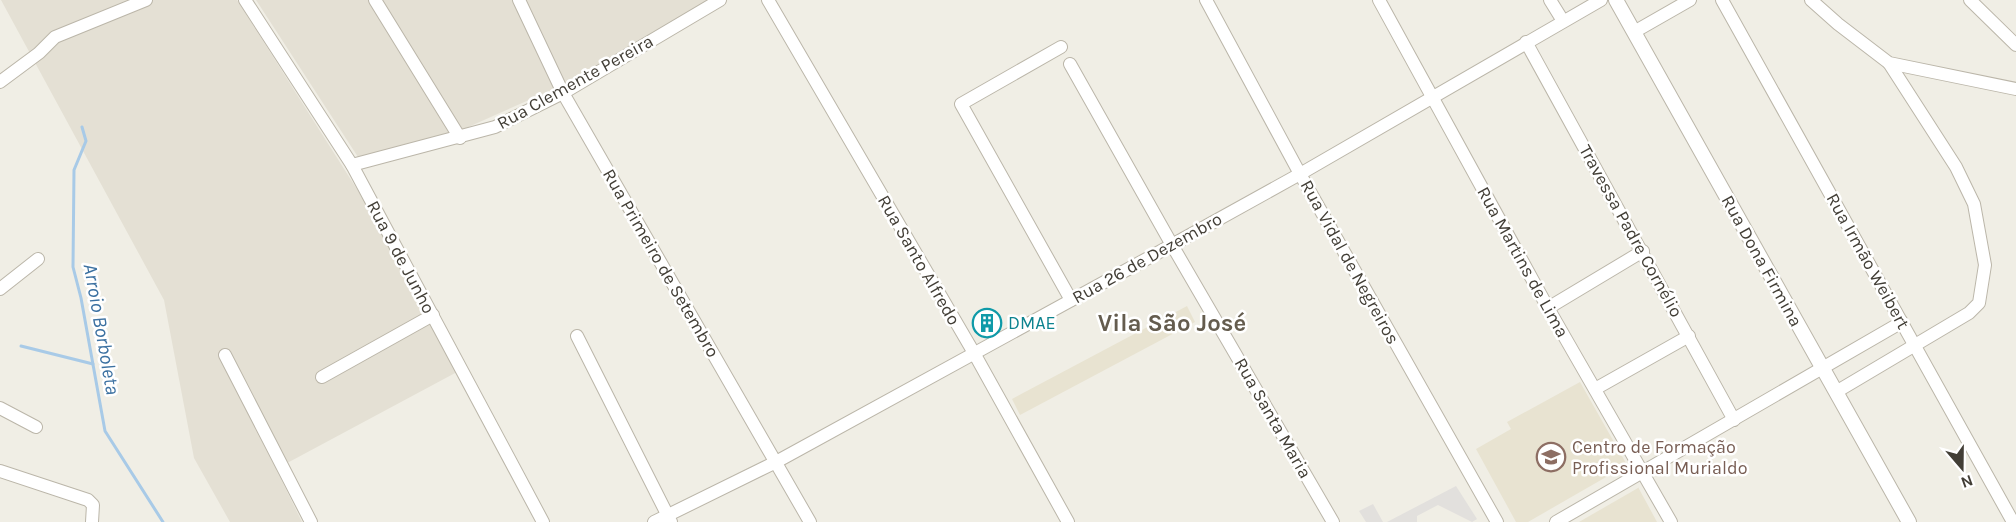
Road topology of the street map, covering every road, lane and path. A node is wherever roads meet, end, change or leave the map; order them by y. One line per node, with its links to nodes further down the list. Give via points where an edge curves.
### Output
1 (147, 0): 23 (street, via 66,31)
2 (245, 0): 28 (street, Rua 9 de Junho)
3 (375, 0): 27 (street)
4 (519, 0): 25 (street, Rua Primeiro de Setembro)
5 (720, 0): 25 (street, Rua Clemente Pereira)
6 (768, 0): 41 (street, Rua Santo Alfredo)
7 (1206, 0): 29 (street, Rua Vidal de Negreiros)
8 (1379, 0): 26 (street, Rua Martins de Lima)
9 (1550, 0): 16 (street)
10 (1601, 0): 16 (street, Rua 26 de Dezembro)
11 (1616, 0): 17 (street, Rua Dona Firmina)
12 (1690, 0): 17 (street)
13 (1722, 0): 37 (street, Rua Irmão Weibert)
14 (1811, 0): 21 (street)
15 (1970, 0): 19 (street)
16 (1563, 21): 18 (street, Rua 26 de Dezembro)
17 (1634, 32): 43 (street, Rua Dona Firmina)
18 (1526, 42): 26 (street, Rua 26 de Dezembro); 31 (street, Travessa Padre Cornélio)
19 (2016, 45)
20 (1061, 47): 34 (street, via 961,104)
21 (1889, 63): 24 (street); 40 (street, via 1956,167 1974,204 1985,265 1979,303)
22 (1070, 64): 30 (street, Rua Santa Maria)
23 (0, 82)
24 (2016, 89)
25 (563, 93): 27 (street, Rua Clemente Pereira, via 495,127); 50 (street, Rua Primeiro de Setembro)
26 (1432, 97): 29 (street, Rua 26 de Dezembro); 35 (street, Rua Martins de Lima)
27 (460, 138): 28 (street, Rua Clemente Pereira)
28 (352, 165): 36 (street, Rua 9 de Junho)
29 (1300, 174): 30 (street, Rua 26 de Dezembro); 61 (street, Rua Vidal de Negreiros)
30 (1172, 245): 34 (street, Rua 26 de Dezembro); 60 (street, Rua Santa Maria)
31 (1643, 251): 35 (street); 39 (street, Travessa Padre Cornélio)
32 (38, 259): 33 (street)
33 (0, 289)
34 (1071, 300): 41 (street, Rua 26 de Dezembro)
35 (1548, 308): 45 (street, Rua Martins de Lima)
36 (433, 315): 44 (street); 56 (street, Rua 9 de Junho)
37 (1902, 322): 40 (street, Rua Irmão Weibert); 43 (street)
38 (577, 336): 53 (street)
39 (1689, 336): 45 (street); 48 (street, Travessa Padre Cornélio)
40 (1914, 345): 46 (street); 65 (street, Rua Irmão Weibert)
41 (974, 353): 50 (street, Rua 26 de Dezembro); 59 (street, Rua Santo Alfredo)
42 (225, 355): 55 (street)
43 (1823, 368): 46 (street, Rua Dona Firmina); 48 (street)
44 (322, 377)
45 (1594, 389): 52 (street, Rua Martins de Lima)
46 (1836, 392): 64 (street, Rua Dona Firmina)
47 (0, 408): 49 (street)
48 (1734, 420): 52 (street)
49 (36, 427)
50 (776, 462): 53 (street, Rua 26 de Dezembro); 58 (street, Rua Primeiro de Setembro)
51 (0, 471): 54 (street, via 88,500 93,505)
52 (1643, 472): 62 (street); 63 (street, Rua Martins de Lima)
53 (670, 519): 57 (street, Rua 26 de Dezembro)
54 (92, 522)
55 (310, 522)
56 (543, 522)
57 (654, 522)
58 (810, 522)
59 (1068, 522)
60 (1333, 522)
61 (1497, 522)
62 (1556, 522)
63 (1671, 522)
64 (1909, 522)
65 (2013, 522)

